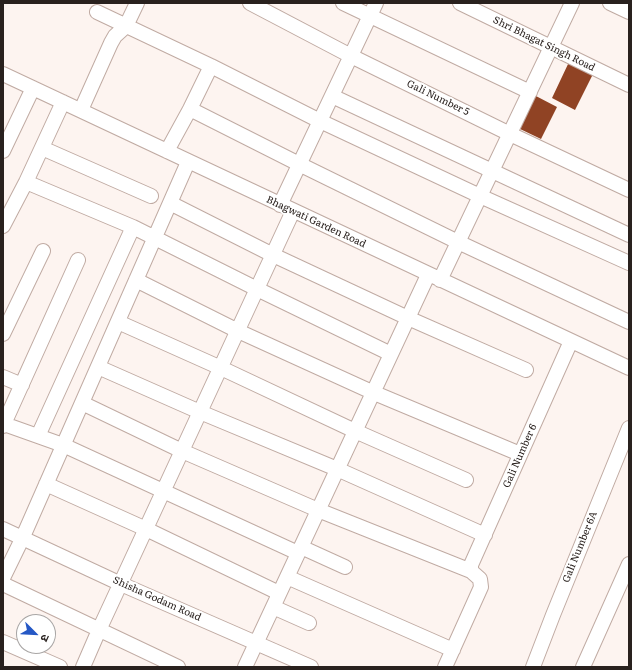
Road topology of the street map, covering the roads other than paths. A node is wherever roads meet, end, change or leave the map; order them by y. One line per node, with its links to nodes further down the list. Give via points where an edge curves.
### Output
1 (137, 3): 11 (street)
2 (250, 3): 13 (street, Gali Number 5)
3 (343, 3): 10 (street)
4 (376, 3): 10 (street)
5 (460, 3): 12 (street, Shri Bhagat Singh Road)
6 (572, 3): 12 (street)
7 (610, 3): 9 (street)
8 (97, 12): 11 (street)
9 (629, 12)
10 (370, 17): 13 (street); 18 (street)
11 (126, 26): 14 (street); 22 (street, via 111,43)
12 (551, 47): 16 (street, Shri Bhagat Singh Road); 18 (street)
13 (351, 56): 19 (street); 24 (street, Gali Number 5)
14 (211, 66): 21 (street); 23 (street)
15 (3, 74): 17 (street, Bhagwati Garden Road)
16 (629, 85)
17 (33, 88): 20 (street, Bhagwati Garden Road); 26 (street)
18 (530, 92): 24 (street)
19 (332, 96): 23 (street); 30 (street)
20 (63, 102): 22 (street, Bhagwati Garden Road); 25 (street)
21 (190, 109): 27 (street); 29 (street)
22 (81, 110): 27 (street, Bhagwati Garden Road)
23 (320, 121): 29 (street); 34 (street)
24 (510, 134): 30 (street); 32 (street, Gali Number 5)
25 (42, 148): 31 (street); 33 (street)
26 (3, 151)
27 (167, 151): 28 (street, Bhagwati Garden Road)
28 (188, 162): 35 (street); 36 (street, Bhagwati Garden Road)
29 (299, 164): 36 (street); 42 (street)
30 (492, 171): 34 (street); 40 (street)
31 (26, 182): 38 (street); 39 (street)
32 (629, 190)
33 (151, 196)
34 (480, 196): 42 (street); 46 (street)
35 (170, 203): 41 (street); 44 (street)
36 (280, 205): 37 (street, Bhagwati Garden Road)
37 (293, 211): 44 (street); 47 (street, Bhagwati Garden Road)
38 (3, 226)
39 (133, 227): 41 (street); 69 (street)
40 (629, 234)
41 (155, 237): 48 (street); 49 (street)
42 (458, 242): 47 (street); 52 (street)
43 (43, 251): 54 (street)
44 (273, 255): 49 (street); 50 (street)
45 (78, 260): 62 (street)
46 (629, 263)
47 (434, 277): 50 (street); 55 (street, Bhagwati Garden Road)
48 (136, 280): 51 (street); 53 (street)
49 (257, 289): 53 (street); 56 (street)
50 (408, 318): 56 (street); 60 (street)
51 (118, 322): 57 (street); 58 (street)
52 (629, 322)
53 (238, 331): 58 (street); 63 (street)
54 (3, 334)
55 (571, 341): 59 (street, Bhagwati Garden Road); 72 (street, Gali Number 6)
56 (391, 354): 63 (street)
57 (98, 367): 64 (street); 65 (street)
58 (221, 368): 65 (street); 68 (street)
59 (629, 368)
60 (526, 370)
61 (3, 377): 62 (street)
62 (22, 385): 66 (street)
63 (372, 392): 68 (street); 72 (street)
64 (82, 403): 70 (street); 71 (street)
65 (200, 412): 71 (street); 73 (street)
66 (4, 425): 69 (street)
67 (629, 428): 103 (street, Gali Number 6A)
68 (355, 431): 73 (street); 74 (street)
69 (38, 436): 70 (street)
70 (63, 445): 75 (street); 76 (street)
71 (182, 451): 76 (street); 77 (street)
72 (520, 454): 80 (street, Gali Number 6)
73 (337, 469): 77 (street); 80 (street)
74 (466, 480)
75 (46, 484): 79 (street); 81 (street)
76 (164, 491): 79 (street); 82 (street)
77 (318, 510): 82 (street); 85 (street)
78 (3, 529): 81 (street, Shisha Godam Road)
79 (146, 530): 89 (street); 90 (street)
80 (485, 535): 85 (street, Gali Number 6, via 471,565)
81 (22, 539): 87 (street); 89 (street, Shisha Godam Road)
82 (300, 550): 84 (street); 86 (street)
83 (629, 564): 104 (street)
84 (345, 566)
85 (471, 571): 96 (street, via 480,579 481,587)
86 (287, 577): 90 (street); 96 (street)
87 (3, 578)
88 (3, 584): 93 (street)
89 (121, 584): 93 (street); 95 (street, Shisha Godam Road)
90 (280, 593): 91 (street)
91 (273, 607): 92 (street); 95 (street)
92 (309, 623)
93 (99, 630): 98 (street); 99 (street)
94 (3, 642): 97 (street)
95 (256, 643): 100 (street); 101 (street, Shisha Godam Road)
96 (453, 650): 102 (street)
97 (60, 667)
98 (83, 667)
99 (178, 667)
100 (245, 667)
101 (311, 667)
102 (445, 667)
103 (533, 667)
104 (583, 667)

